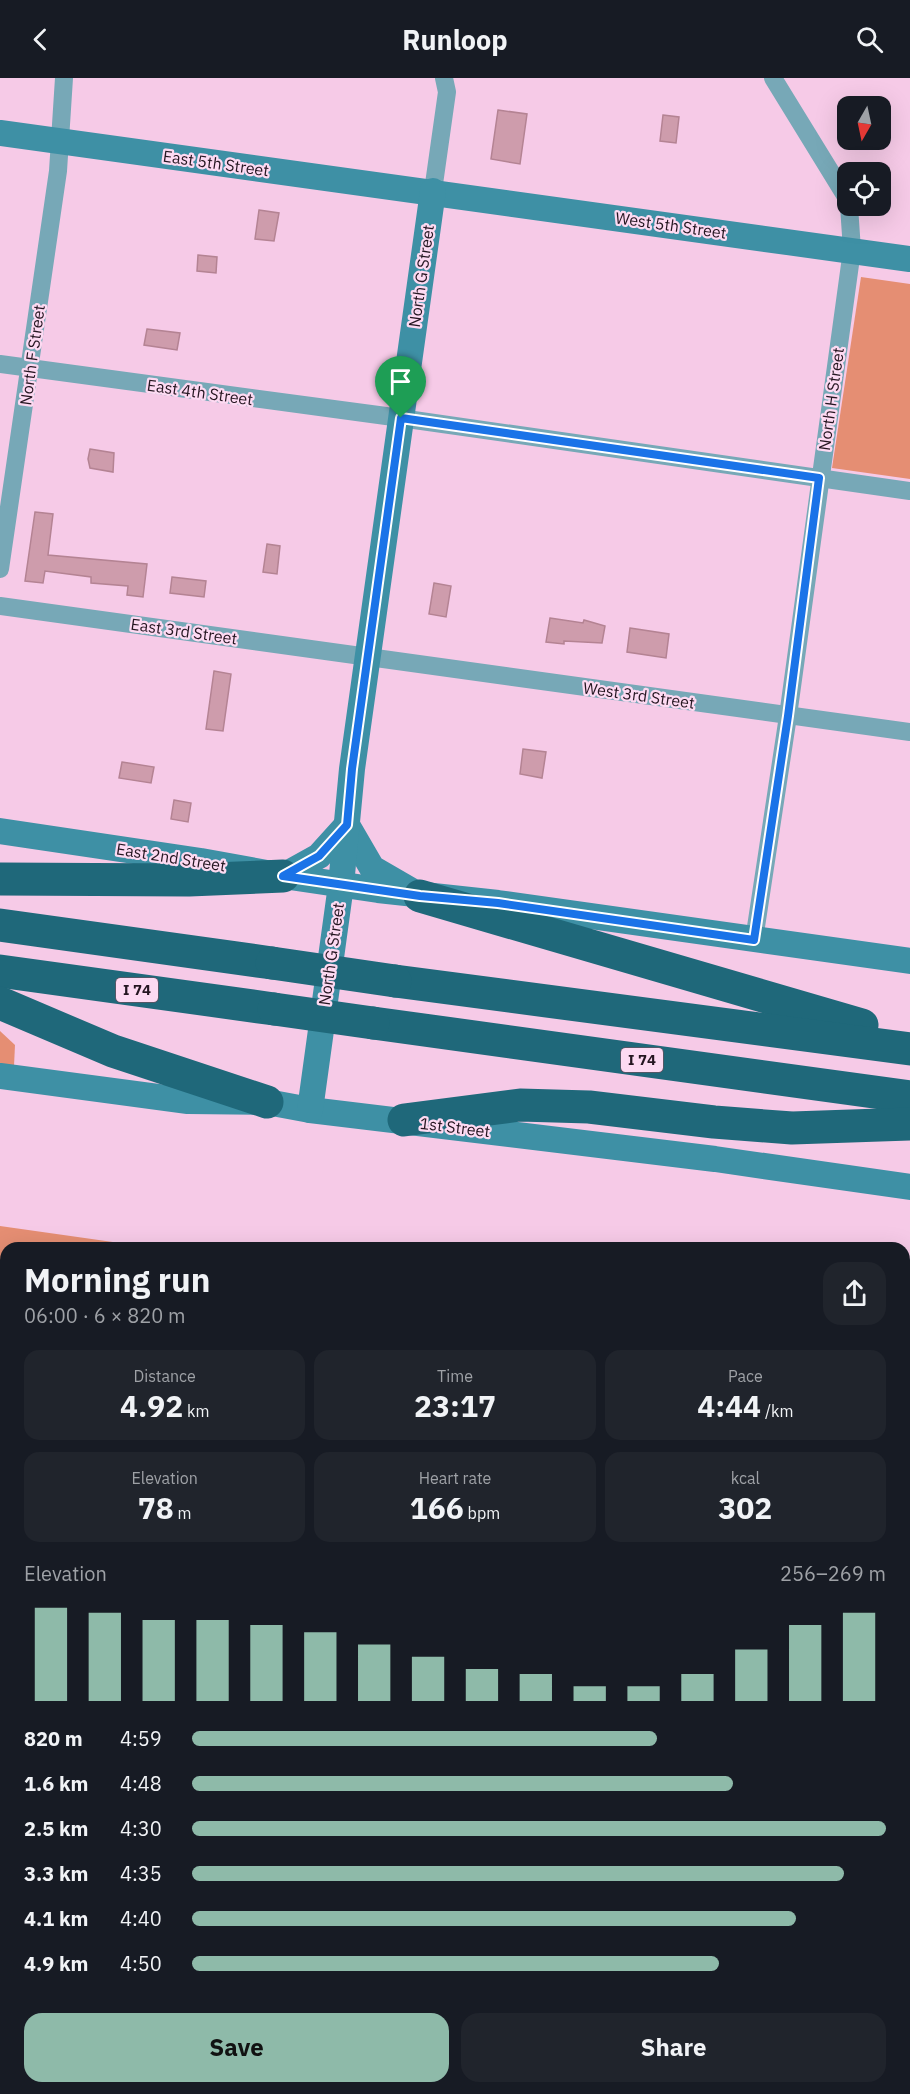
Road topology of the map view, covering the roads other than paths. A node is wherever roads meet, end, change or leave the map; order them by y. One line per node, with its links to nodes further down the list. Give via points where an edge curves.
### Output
1 (64, 78): 5 (street, North F Street)
2 (444, 78): 7 (street, via 447,92)
3 (773, 78): 6 (street)
4 (0, 133): 5 (street, East 5th Street)
5 (59, 141): 7 (street, East 5th Street); 12 (street, North F Street)
6 (837, 182)
7 (433, 191): 9 (street, West 5th Street); 13 (street, North G Street)
8 (850, 216): 9 (street, North H Street)
9 (852, 250): 10 (street, West 5th Street); 14 (street, North H Street)
10 (910, 259)
11 (0, 364): 12 (street, East 4th Street)
12 (30, 369): 13 (street, East 4th Street); 16 (street, North F Street)
13 (401, 418): 14 (street, East 4th Street); 18 (street, North G Street)
14 (819, 478): 15 (street, East 4th Street); 19 (street, North H Street)
15 (910, 491)
16 (0, 569)
17 (0, 606): 18 (street, East 3rd Street)
18 (368, 657): 19 (street, West 3rd Street); 21 (street, North G Street)
19 (788, 716): 20 (street, West 3rd Street); 28 (street, North H Street)
20 (910, 732)
21 (347, 825): 23 (street, via 319,856); 25 (street, North G Street); 26 (street, via 372,868)
22 (0, 831): 23 (street, East 2nd Street)
23 (283, 876): 24 (highway, via 189,880); 25 (street, East 2nd Street)
24 (0, 879)
25 (341, 885): 26 (street, East 2nd Street); 37 (street, North G Street)
26 (420, 896): 28 (street, East 2nd Street, via 498,903); 32 (highway, via 831,1017)
27 (0, 925): 33 (highway, bridge)
28 (754, 940): 29 (street, East 2nd Street)
29 (910, 961)
30 (0, 971): 35 (highway, I 74, bridge)
31 (0, 1003): 36 (highway, via 113,1051)
32 (910, 1036)
33 (910, 1049)
34 (0, 1076): 36 (street, 1st Street, via 188,1101)
35 (910, 1097)
36 (267, 1102): 37 (street, 1st Street)
37 (310, 1110): 38 (street, 1st Street)
38 (404, 1120): 39 (highway, via 520,1105 589,1107 792,1128); 40 (street, 1st Street)
39 (910, 1124)
40 (910, 1187)

